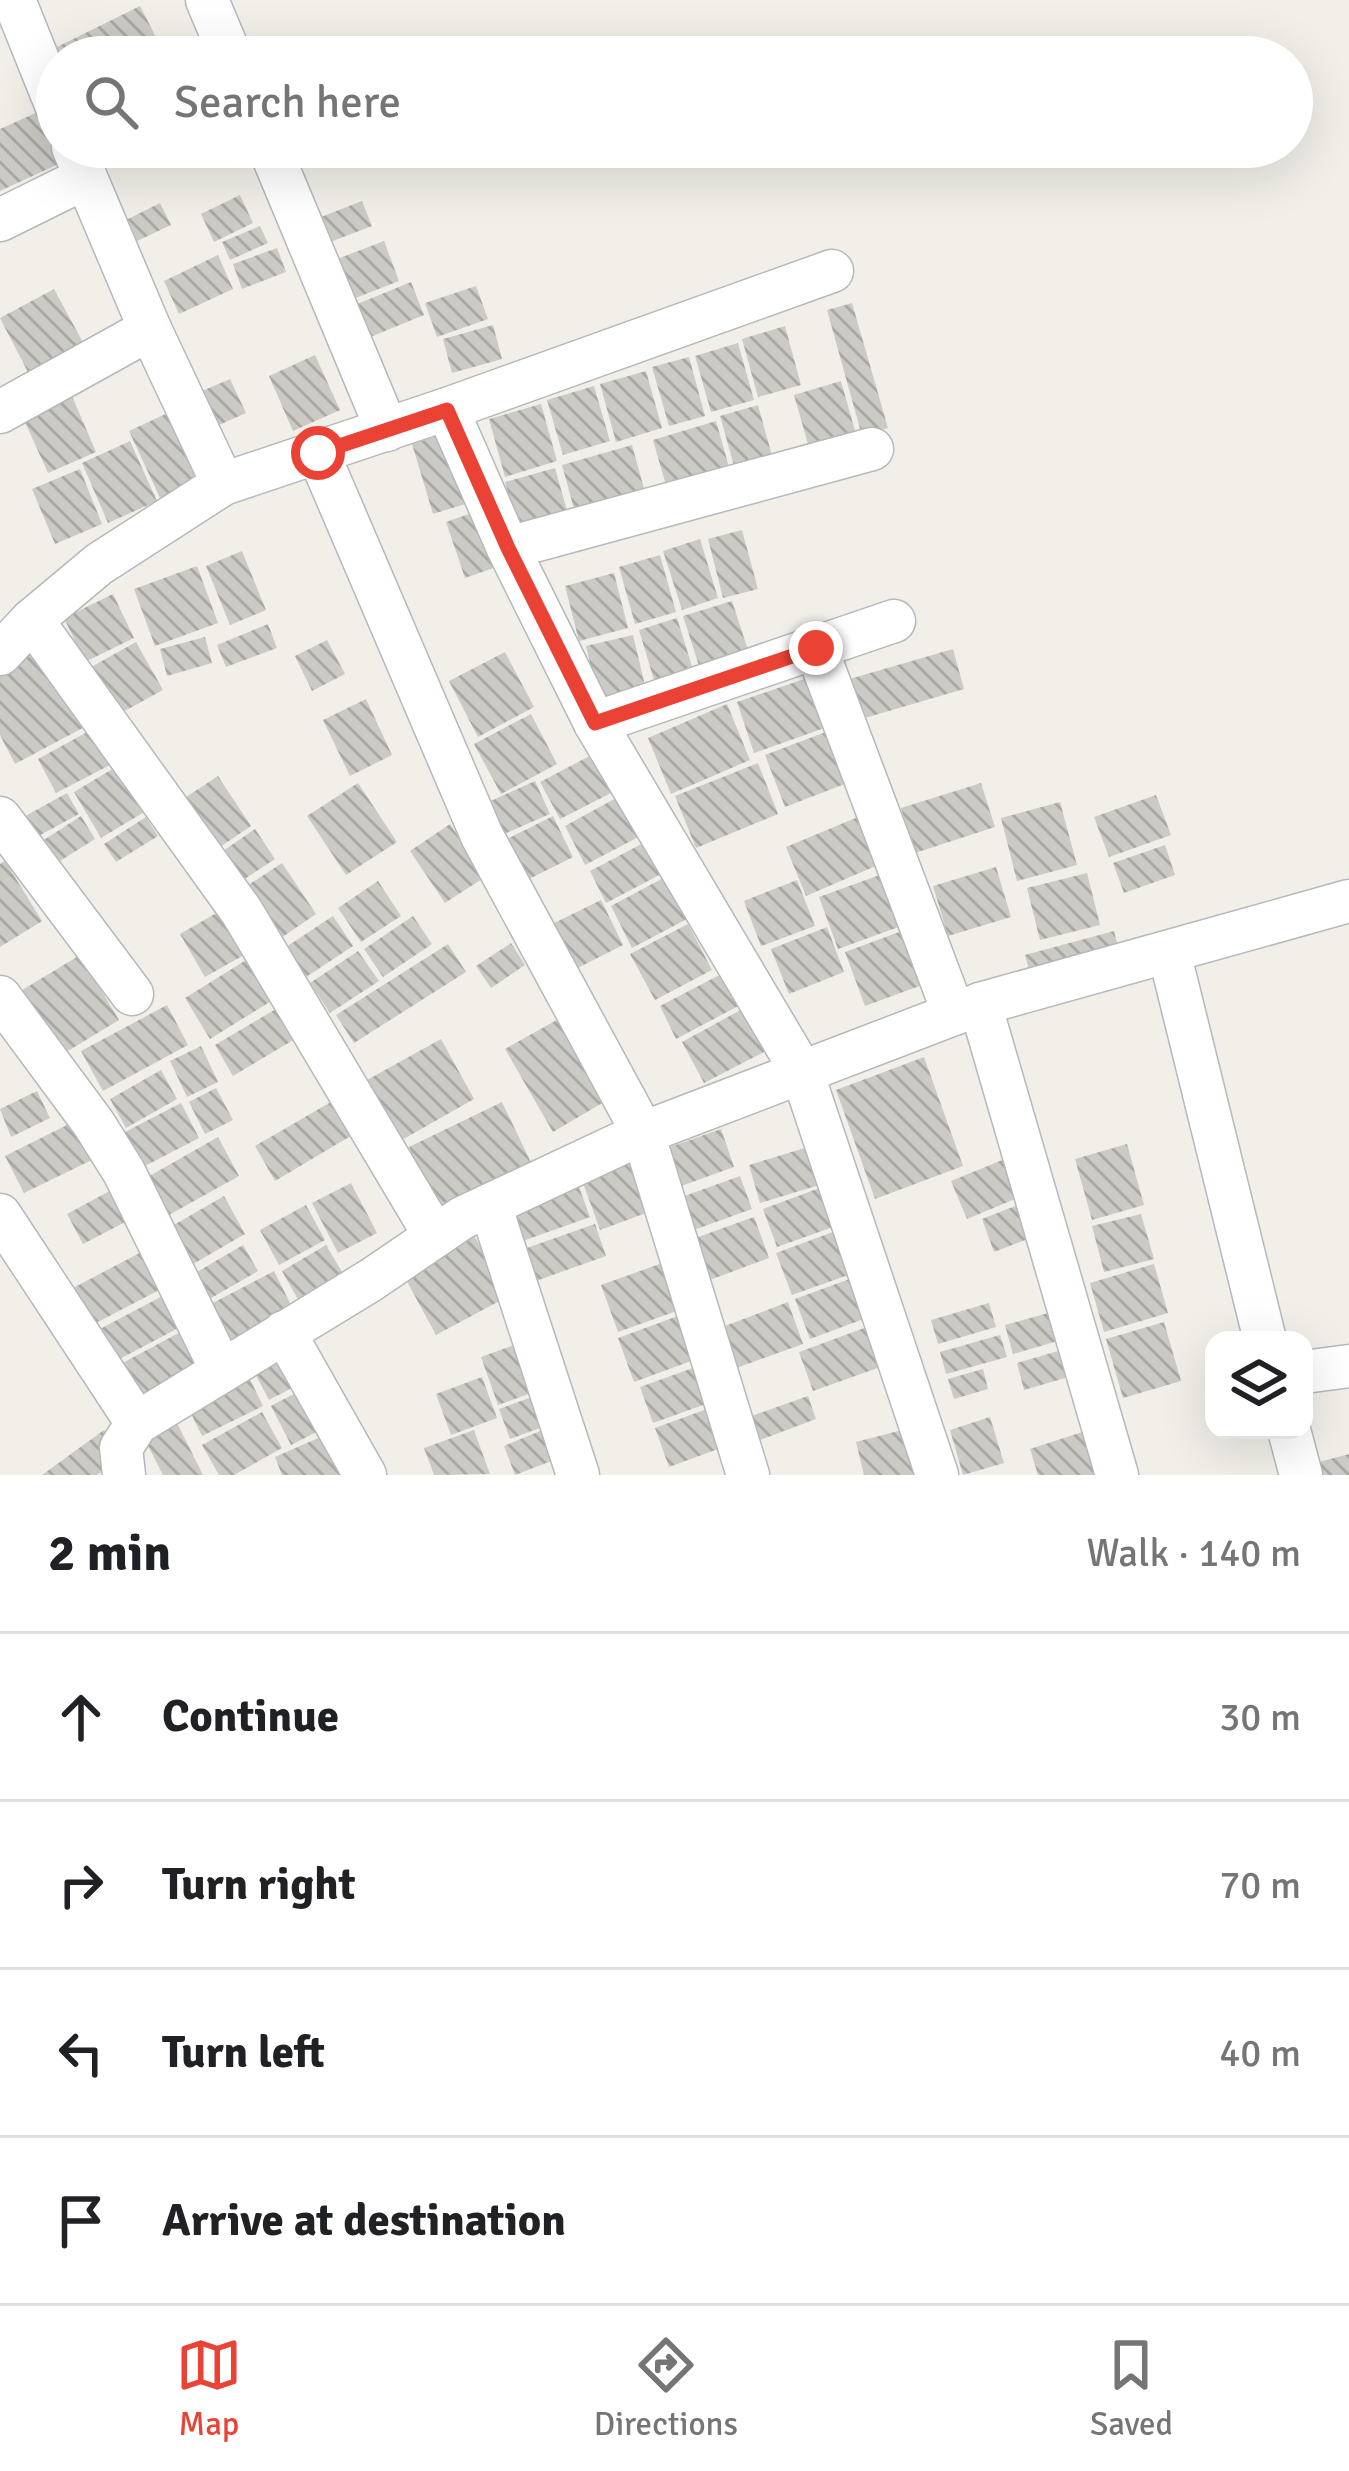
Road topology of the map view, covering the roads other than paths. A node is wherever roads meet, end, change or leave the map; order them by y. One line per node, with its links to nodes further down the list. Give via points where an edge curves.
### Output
1 (207, 0): 3 (street)
2 (10, 7): 4 (street)
3 (222, 36)
4 (36, 62)
5 (72, 168): 8 (street)
6 (81, 168): 10 (street)
7 (277, 168): 13 (street)
8 (0, 220)
9 (832, 271): 11 (street)
10 (150, 329): 12 (street); 16 (street)
11 (447, 410): 13 (street); 17 (street)
12 (0, 412)
13 (387, 430): 15 (street)
14 (872, 448): 17 (street)
15 (318, 453): 16 (street); 30 (street, via 482,836)
16 (223, 484): 18 (street, via 99,564)
17 (508, 548): 22 (street)
18 (32, 620): 21 (street); 33 (street, via 242,912)
19 (894, 621): 20 (street)
20 (816, 648): 22 (street); 28 (street)
21 (0, 654)
22 (595, 723): 29 (street)
23 (0, 818): 26 (street)
24 (1349, 901): 25 (street)
25 (1169, 952): 28 (street); 34 (street)
26 (132, 994)
27 (0, 997): 37 (street, via 124,1172)
28 (967, 1009): 29 (street); 46 (street)
29 (802, 1072): 30 (street); 45 (street)
30 (643, 1133): 31 (street); 44 (street)
31 (490, 1205): 33 (street); 43 (street)
32 (0, 1215): 39 (street)
33 (435, 1236): 35 (street)
34 (1263, 1331)
35 (284, 1332): 37 (street); 42 (street)
36 (1349, 1366): 38 (street)
37 (222, 1371): 39 (street)
38 (1313, 1371)
39 (136, 1424): 41 (street, via 122,1448)
40 (1291, 1439): 47 (street)
41 (124, 1475)
42 (365, 1475)
43 (578, 1475)
44 (748, 1475)
45 (937, 1475)
46 (1117, 1475)
47 (1301, 1475)

